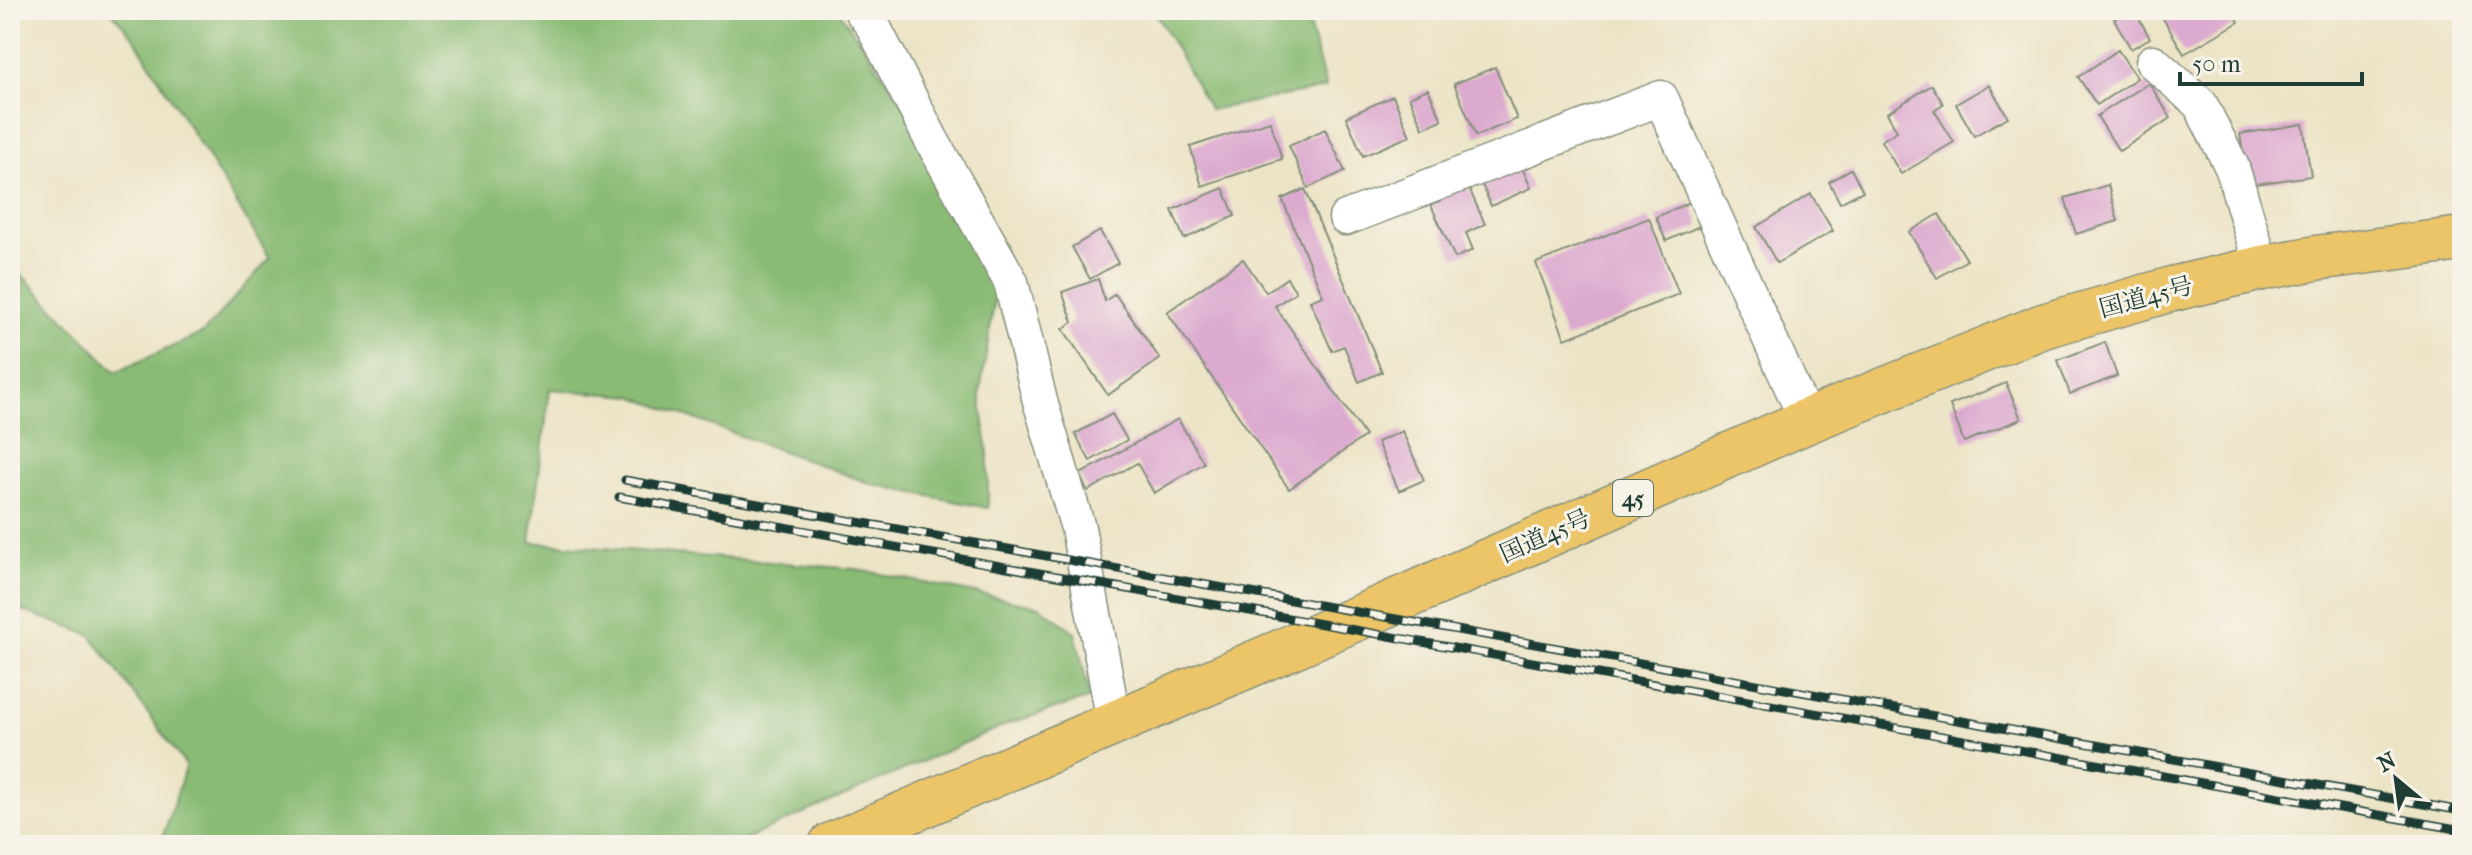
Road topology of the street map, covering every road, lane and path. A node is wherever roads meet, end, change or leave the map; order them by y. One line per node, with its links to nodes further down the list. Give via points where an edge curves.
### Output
1 (861, 10): 7 (street, via 1011,282 1078,528)
2 (2153, 62): 5 (street, via 2200,104 2232,167)
3 (1346, 218): 6 (street, via 1661,98)
4 (2462, 239): 5 (highway, 国道45号 / 45)
5 (2262, 268): 6 (highway, 国道45号 / 45, via 2043,326)
6 (1807, 421): 7 (highway, 国道45号 / 45)
7 (1114, 722): 8 (highway, 国道45号 / 45)
8 (831, 845)

